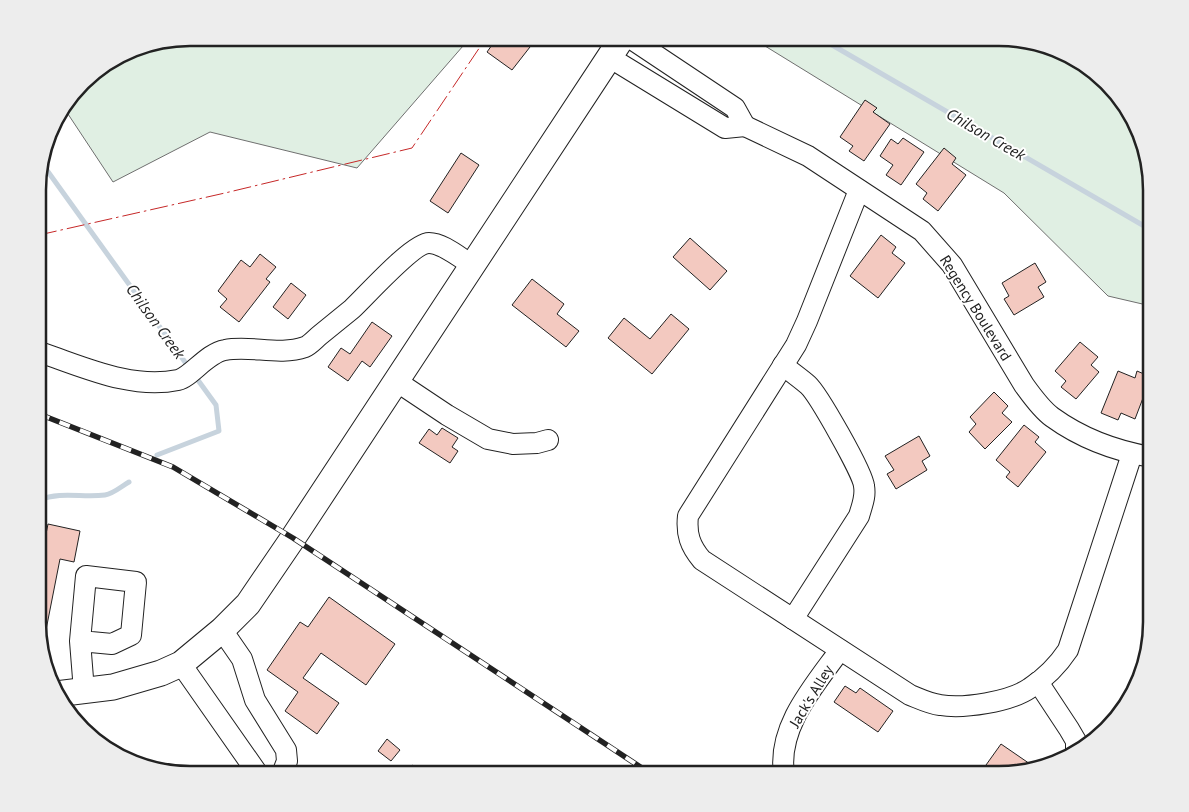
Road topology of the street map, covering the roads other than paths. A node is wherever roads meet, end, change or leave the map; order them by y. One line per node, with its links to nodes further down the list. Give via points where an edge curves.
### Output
1 (642, 46): 3 (street, via 735,108)
2 (615, 48): 3 (street, Regency Boulevard, via 724,128); 5 (main road)
3 (745, 126): 4 (street, Regency Boulevard, via 808,156)
4 (859, 190): 7 (street, via 807,321); 10 (street, Regency Boulevard, via 936,245 952,265 1024,385 1051,416 1085,437)
5 (472, 265): 6 (street, via 436,244 420,245 353,308 306,346 288,350 224,350 205,359 180,380 131,380); 8 (main road)
6 (46, 354)
7 (783, 365): 11 (street, via 809,386 860,472 865,497 859,516); 11 (street, via 688,516 686,526 693,549 702,560)
8 (396, 381): 9 (street, via 488,439 513,444); 12 (main road, via 248,604)
9 (548, 440)
10 (1142, 456): 16 (street, via 1068,650 1058,665)
11 (793, 619): 14 (street)
12 (222, 630): 15 (main road); 22 (street, via 242,659 255,700 286,750)
13 (80, 641): 17 (street)
14 (840, 650): 16 (street, via 910,695 938,705 961,706 997,701 1029,690); 20 (street, Jack's Alley, via 792,720 784,750)
15 (181, 664): 17 (main road, via 149,677); 21 (street)
16 (1038, 682): 19 (street)
17 (84, 691): 18 (main road)
18 (66, 693)
19 (1076, 743)
20 (784, 765)
21 (252, 766)
22 (285, 766)

